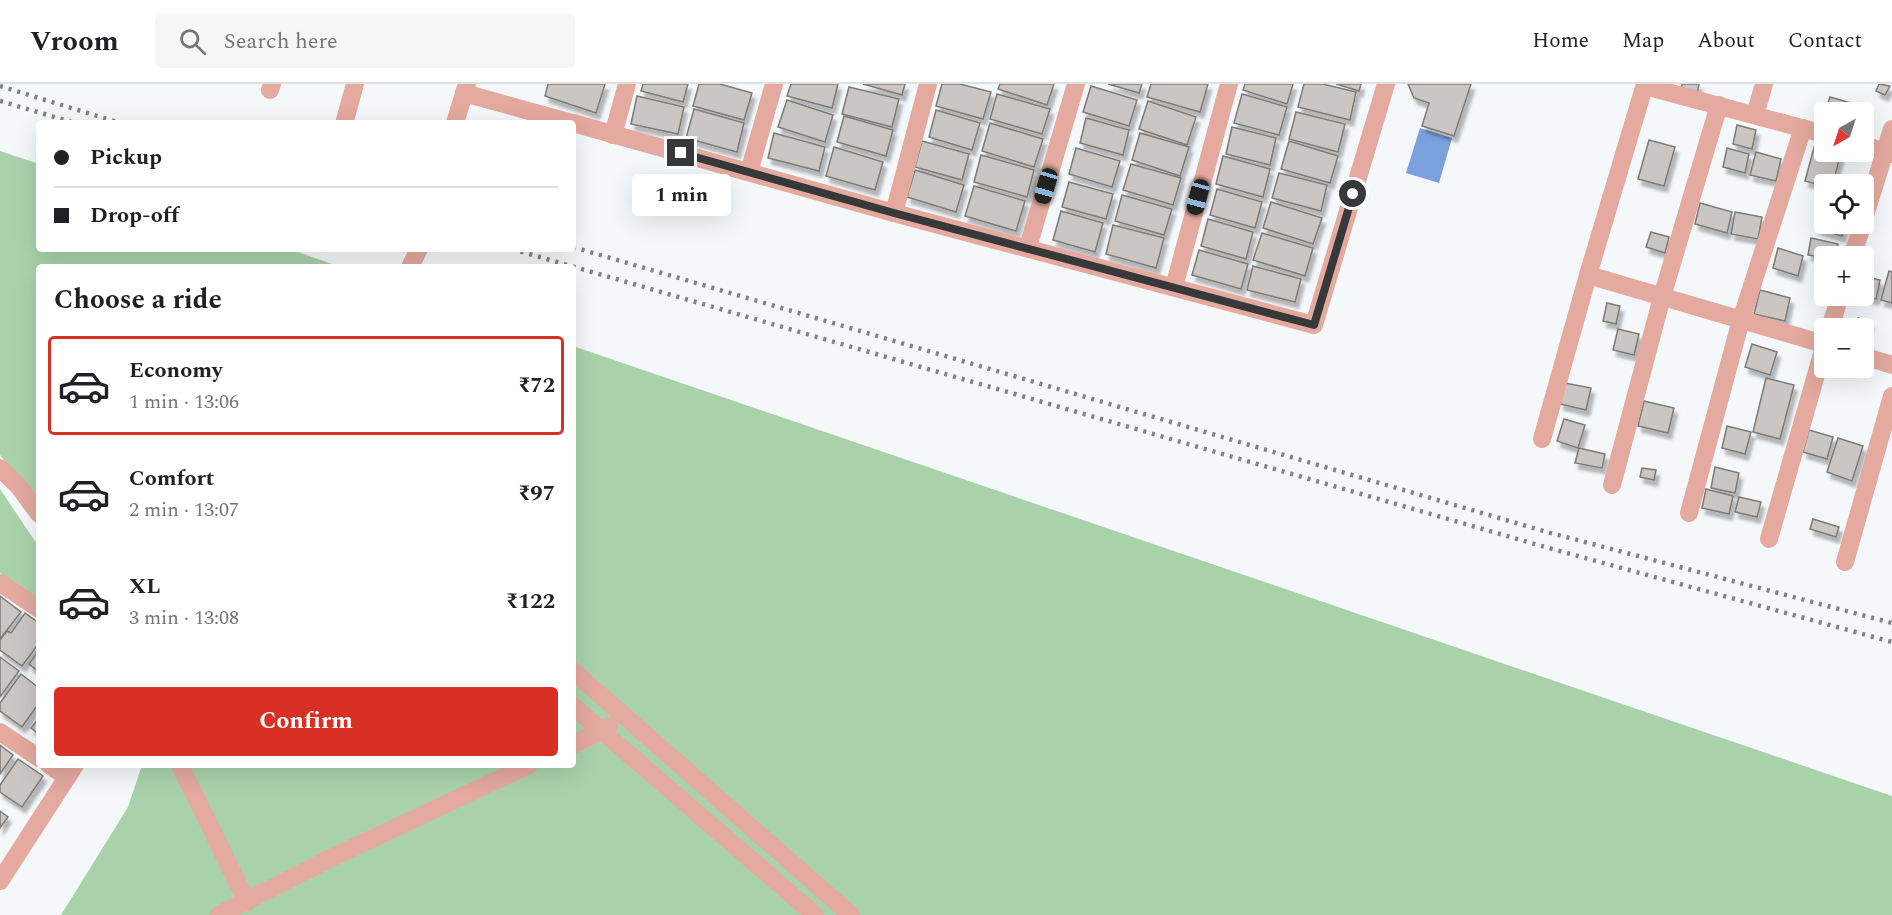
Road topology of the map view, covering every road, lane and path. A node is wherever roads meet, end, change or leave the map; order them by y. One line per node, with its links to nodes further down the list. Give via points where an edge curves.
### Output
1 (355, 84): 13 (street)
2 (627, 84): 20 (street)
3 (774, 84): 23 (street)
4 (928, 84): 25 (street)
5 (1077, 84): 26 (street)
6 (1229, 84): 28 (street)
7 (1386, 84): 28 (street, via 1314,325)
8 (1764, 84): 12 (street)
9 (1645, 85): 11 (street); 27 (street)
10 (465, 88): 14 (street); 15 (street)
11 (1719, 105): 12 (street); 29 (street)
12 (1755, 115): 17 (street)
13 (345, 120)
14 (456, 120)
15 (563, 120)
16 (576, 124): 20 (street)
17 (1803, 128): 19 (street); 30 (street)
18 (1892, 129): 22 (street)
19 (1814, 131)
20 (613, 135): 23 (street)
21 (1874, 149): 22 (street)
22 (1889, 153): 24 (street)
23 (749, 172): 25 (street)
24 (1874, 193)
25 (894, 213): 26 (street)
26 (1028, 247): 28 (street)
27 (1588, 275): 29 (street); 36 (street)
28 (1174, 287)
29 (1662, 297): 30 (street); 38 (street)
30 (1741, 320): 31 (street); 40 (street)
31 (1814, 342)
32 (1874, 359): 33 (street)
33 (1892, 365)
34 (1815, 378): 41 (street)
35 (1892, 396): 42 (street)
36 (1542, 439)
37 (0, 468): 39 (street)
38 (1612, 485)
39 (36, 510)
40 (1689, 513)
41 (1769, 539)
42 (1845, 562)
43 (0, 583): 44 (street)
44 (36, 607)
45 (576, 674): 47 (street)
46 (576, 709): 48 (street)
47 (622, 716): 48 (street); 59 (street)
48 (602, 731): 50 (street); 58 (street)
49 (0, 732): 51 (street)
50 (576, 744)
51 (36, 756)
52 (181, 768): 56 (street)
53 (523, 768): 56 (street)
54 (71, 771): 55 (street)
55 (1, 878)
56 (247, 902): 57 (street)
57 (219, 915)
58 (815, 915)
59 (851, 915)

